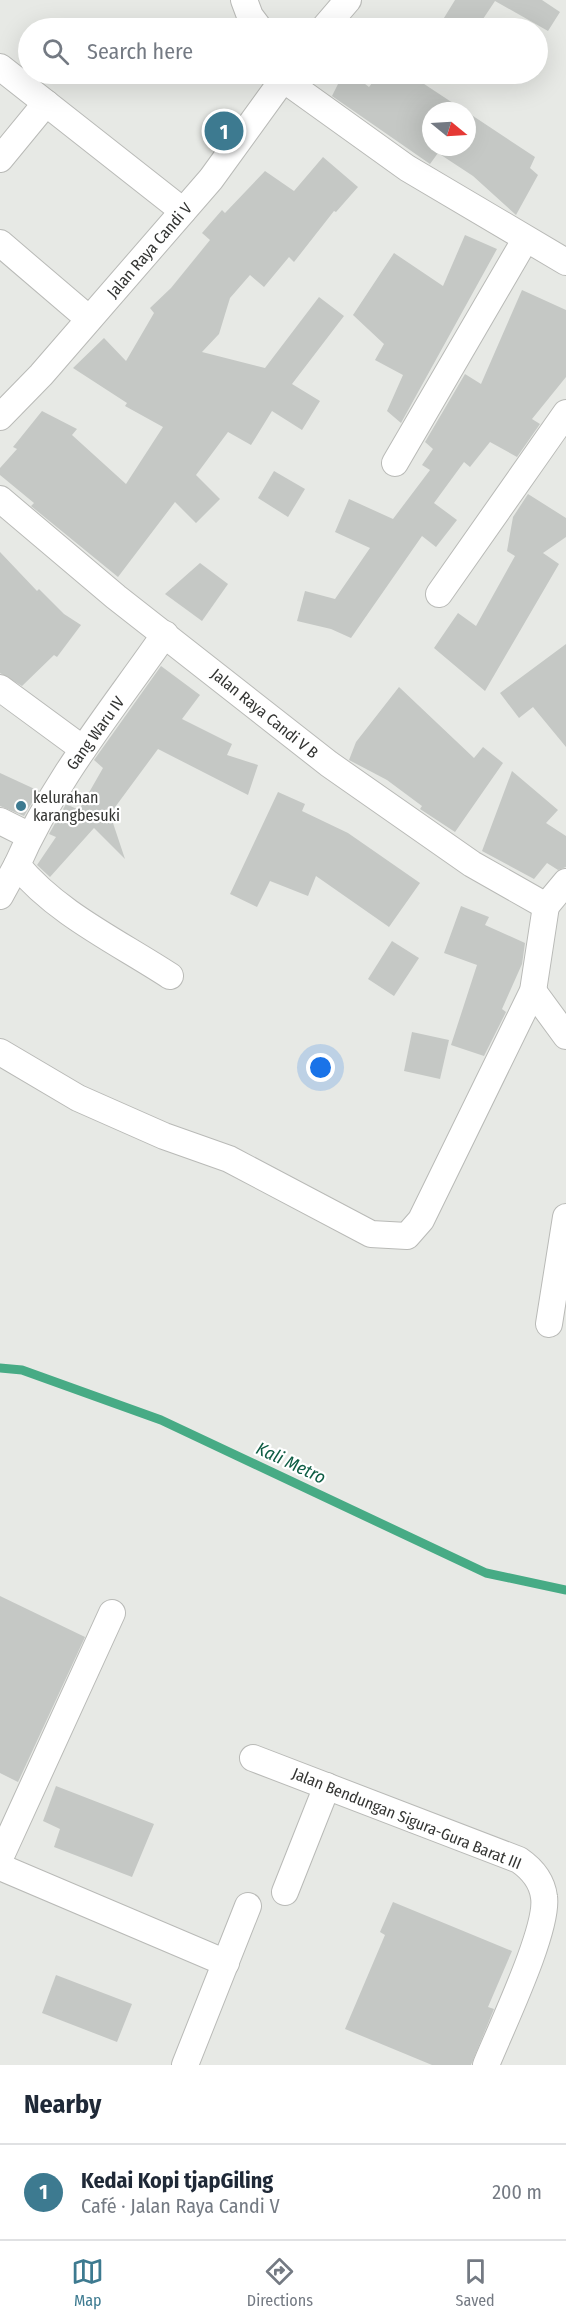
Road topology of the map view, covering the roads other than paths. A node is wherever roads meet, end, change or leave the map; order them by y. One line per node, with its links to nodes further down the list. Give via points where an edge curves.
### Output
1 (244, 0): 3 (street)
2 (348, 0): 4 (street)
3 (252, 18)
4 (333, 18)
5 (0, 67): 6 (street)
6 (18, 81)
7 (22, 84): 10 (street)
8 (279, 84): 12 (street, Jalan Raya Candi V)
9 (296, 84): 13 (street, via 407,168)
10 (46, 103): 11 (street); 12 (street)
11 (0, 159)
12 (183, 211): 16 (street, Jalan Raya Candi V)
13 (525, 240): 15 (street); 19 (street)
14 (0, 243): 16 (street)
15 (566, 262)
16 (89, 319): 18 (street, Jalan Raya Candi V)
17 (566, 413): 21 (street)
18 (0, 417)
19 (395, 463)
20 (0, 499): 22 (street, Jalan Raya Candi V B)
21 (439, 594)
22 (165, 634): 24 (street, Gang Waru IV); 30 (street, Jalan Raya Candi V B, via 329,764 471,864)
23 (0, 688): 24 (street)
24 (83, 749): 26 (street, Gang Waru IV)
25 (0, 820): 26 (street)
26 (30, 836): 27 (street, Gang Waru IV)
27 (17, 865): 29 (street, Gang Waru IV); 31 (street, via 56,902)
28 (566, 882): 30 (street)
29 (0, 896)
30 (546, 906): 32 (street)
31 (170, 976)
32 (533, 991): 33 (street); 34 (street, via 421,1220 407,1236 371,1234 229,1159 164,1136 78,1098)
33 (566, 1036)
34 (0, 1052)
35 (566, 1217): 36 (street)
36 (549, 1324)
37 (112, 1613): 40 (street)
38 (253, 1758): 39 (street, Jalan Bendungan Sigura-Gura Barat III)
39 (327, 1786): 42 (street); 46 (street, Jalan Bendungan Sigura-Gura Barat III, via 519,1860 540,1883 543,1925)
40 (0, 1858)
41 (0, 1867): 44 (street)
42 (285, 1892)
43 (248, 1906): 44 (street)
44 (226, 1963): 45 (street)
45 (185, 2065)
46 (486, 2065)

